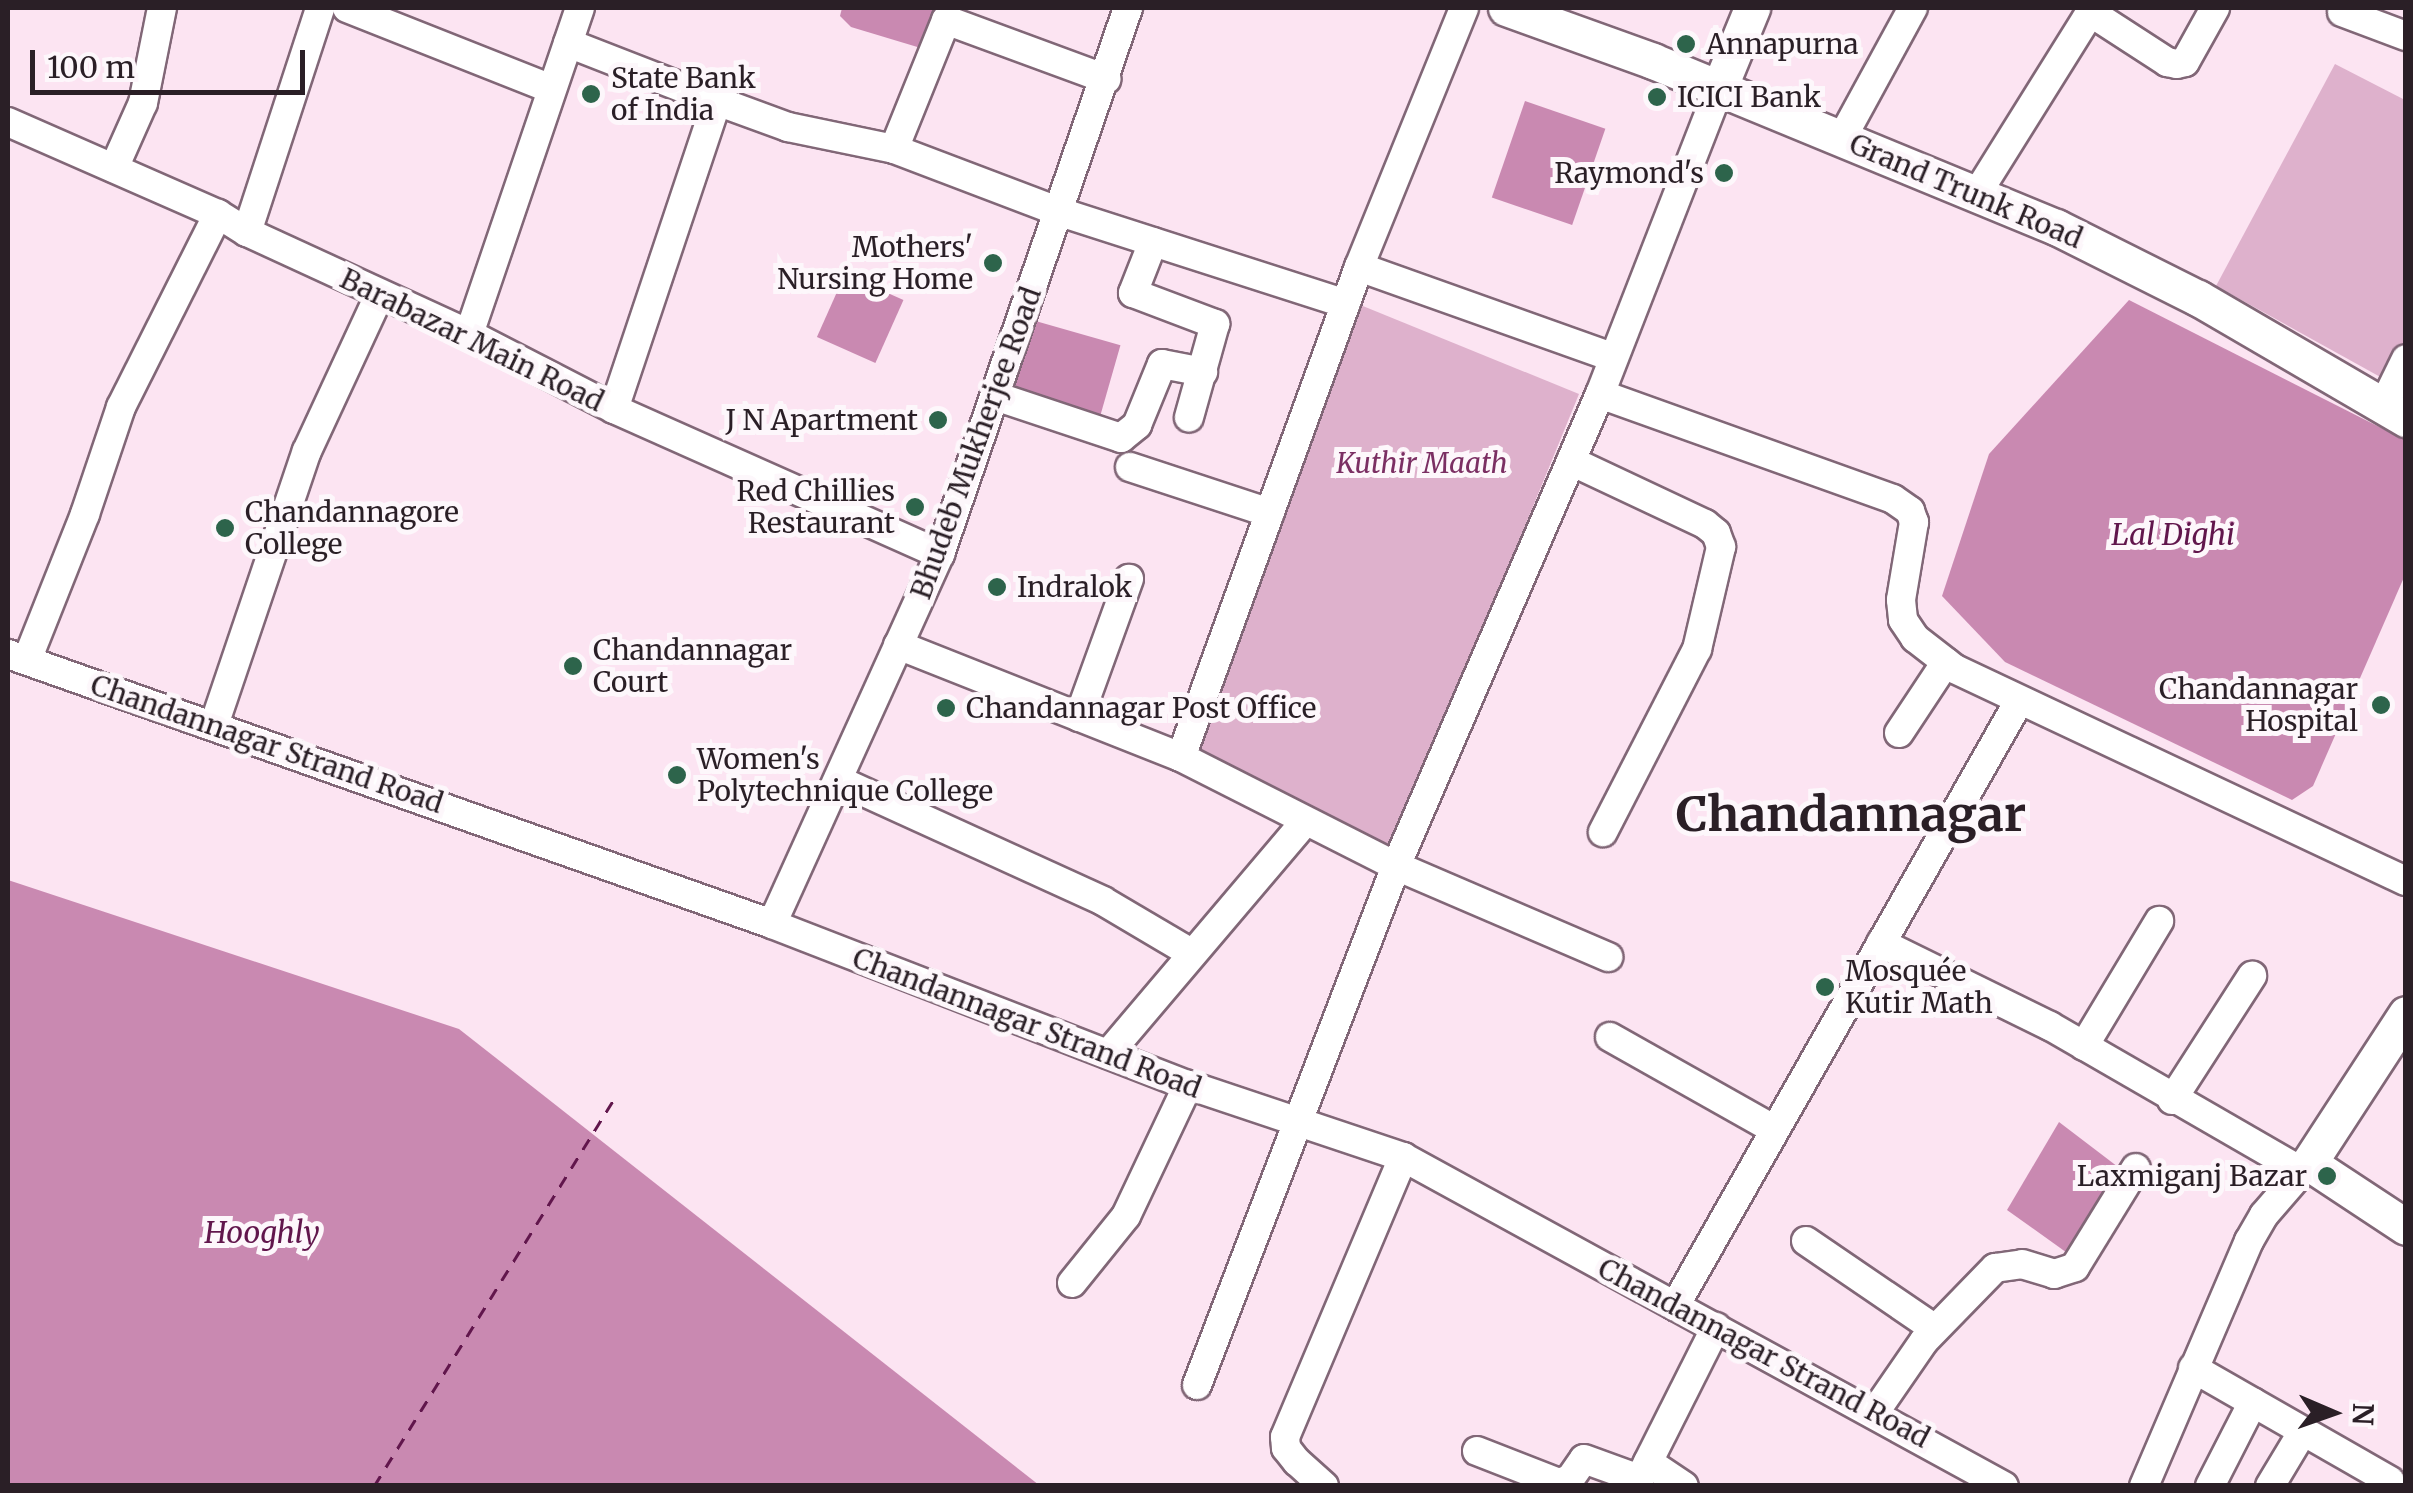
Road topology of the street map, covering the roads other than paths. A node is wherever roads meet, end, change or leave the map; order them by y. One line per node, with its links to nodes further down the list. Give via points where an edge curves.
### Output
1 (162, 8): 22 (street, via 143,102)
2 (320, 8): 26 (street)
3 (347, 8): 16 (street)
4 (580, 8): 14 (street)
5 (1128, 8): 15 (street, Bhudeb Mukherjee Road)
6 (1464, 8): 28 (street)
7 (1506, 8): 17 (main road, Grand Trunk Road, via 1654,60)
8 (1752, 8): 17 (main road)
9 (1913, 8): 20 (street)
10 (2216, 8): 11 (street, via 2185,62 2177,64)
11 (2092, 10): 23 (street)
12 (2342, 12): 13 (street)
13 (2406, 36)
14 (568, 43): 16 (street); 18 (street)
15 (1106, 80): 21 (street, via 946,20); 24 (street, Bhudeb Mukherjee Road)
16 (552, 89): 31 (street)
17 (1718, 91): 20 (main road, Grand Trunk Road); 32 (street)
18 (717, 101): 21 (street, via 788,127); 37 (street)
19 (8, 122): 22 (street, Barabazar Main Road)
20 (1842, 138): 23 (main road, Grand Trunk Road)
21 (894, 149): 24 (street)
22 (114, 168): 25 (street, Barabazar Main Road)
23 (1978, 192): 38 (main road, Grand Trunk Road, via 2198,298)
24 (1060, 212): 27 (street); 36 (street, Bhudeb Mukherjee Road)
25 (218, 214): 26 (street, Barabazar Main Road); 46 (street, via 121,407 85,514)
26 (247, 232): 29 (street, Barabazar Main Road)
27 (1153, 242): 30 (street); 34 (street, via 1133,293 1215,324)
28 (1359, 268): 30 (street); 32 (street)
29 (380, 294): 31 (street, Barabazar Main Road); 50 (street, via 306,450)
30 (1346, 304): 42 (street)
31 (470, 334): 37 (street, Barabazar Main Road)
32 (1612, 357): 35 (street)
33 (2406, 359): 38 (street)
34 (1203, 372): 36 (street, via 1162,364 1137,425 1120,438); 39 (street)
35 (1600, 394): 40 (street); 47 (street, via 1910,510 1903,620)
36 (995, 396): 43 (street, Bhudeb Mukherjee Road)
37 (614, 409): 43 (street, Barabazar Main Road)
38 (2394, 413)
39 (1189, 416)
40 (1570, 461): 55 (street, via 1705,524 1721,547 1698,649); 56 (street)
41 (1130, 467): 42 (street)
42 (1270, 514): 52 (street)
43 (940, 554): 45 (street, Bhudeb Mukherjee Road)
44 (1129, 579): 49 (street)
45 (898, 645): 49 (street); 53 (street, Bhudeb Mukherjee Road)
46 (17, 657): 50 (street, Chandannagar Strand Road)
47 (1946, 662): 48 (street); 51 (street)
48 (2018, 703): 57 (street); 60 (street)
49 (1079, 717): 52 (street)
50 (214, 724): 59 (street, Chandannagar Strand Road)
51 (1899, 733)
52 (1181, 757): 54 (street)
53 (838, 780): 59 (street, Bhudeb Mukherjee Road); 61 (street, via 1103,901)
54 (1304, 823): 56 (street); 61 (street)
55 (1603, 832)
56 (1396, 866): 62 (street); 70 (street)
57 (2406, 881)
58 (2158, 921): 66 (street)
59 (772, 924): 67 (street, Chandannagar Strand Road)
60 (1881, 943): 66 (street); 71 (street)
61 (1191, 953): 67 (street)
62 (1608, 958)
63 (2252, 976): 69 (street)
64 (2406, 1014): 73 (main road)
65 (1610, 1037): 71 (street)
66 (2084, 1046): 69 (street)
67 (1108, 1054): 68 (street, Chandannagar Strand Road)
68 (1188, 1085): 70 (street, Chandannagar Strand Road); 77 (street, via 1126,1216)
69 (2172, 1100): 73 (street)
70 (1299, 1126): 72 (street, Chandannagar Strand Road); 82 (street)
71 (1775, 1130): 78 (street)
72 (1403, 1157): 78 (street, Chandannagar Strand Road); 89 (street, via 1285,1437 1297,1462)
73 (2305, 1167): 75 (main road); 81 (street, via 2249,1241)
74 (2136, 1168): 80 (street, via 2075,1268 2054,1274 2022,1264 1994,1268)
75 (2406, 1228)
76 (1806, 1241): 80 (street)
77 (1072, 1284)
78 (1675, 1306): 79 (street, Chandannagar Strand Road)
79 (1716, 1327): 84 (street, Chandannagar Strand Road); 87 (street)
80 (1934, 1330): 84 (street)
81 (2194, 1368): 83 (street); 92 (street)
82 (1197, 1385)
83 (2253, 1402): 85 (street); 93 (street)
84 (1875, 1412): 91 (street, Chandannagar Strand Road)
85 (2302, 1431): 88 (street); 94 (street)
86 (1477, 1451): 87 (street, via 1559,1483 1584,1459)
87 (1641, 1475): 90 (street)
88 (2394, 1475)
89 (1324, 1486)
90 (1684, 1486)
91 (2004, 1486)
92 (2144, 1486)
93 (2210, 1486)
94 (2270, 1486)

